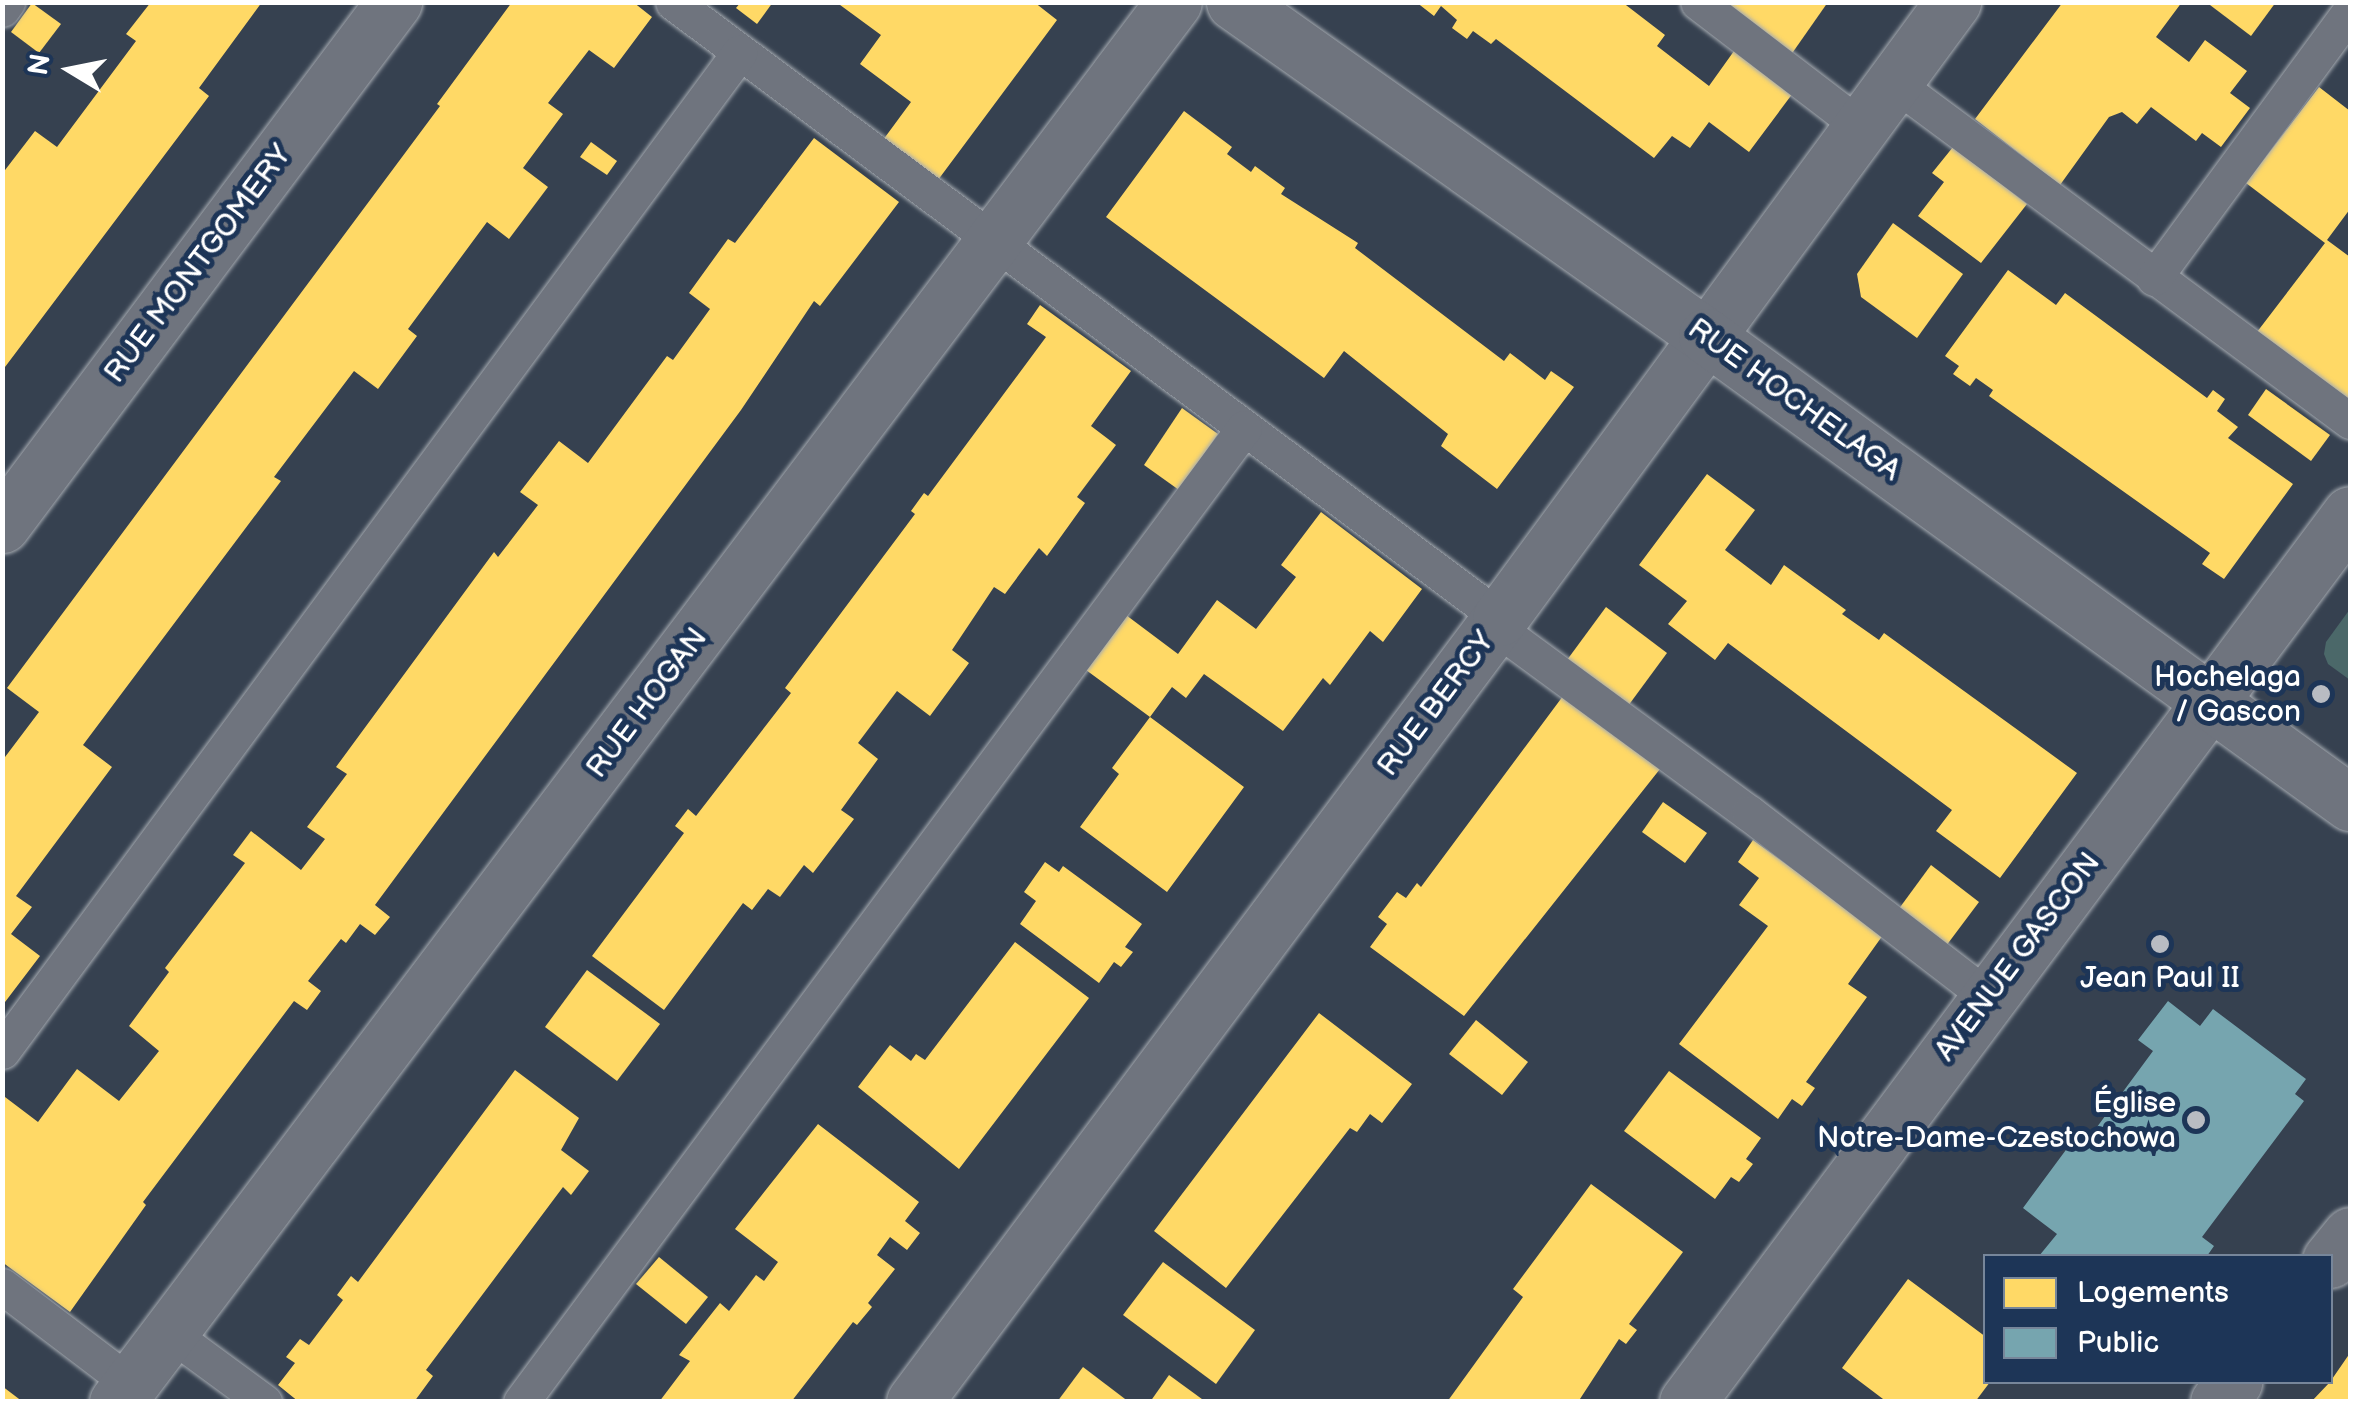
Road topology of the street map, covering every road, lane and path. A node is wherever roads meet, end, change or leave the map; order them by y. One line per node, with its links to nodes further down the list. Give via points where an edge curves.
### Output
1 (8, 2): 8 (lane)
2 (394, 2): 19 (street, RUE MONTGOMERY)
3 (673, 2): 10 (lane)
4 (1174, 2): 13 (street, RUE HOGAN)
5 (1234, 2): 15 (street, RUE HOCHELAGA)
6 (1698, 2): 12 (lane)
7 (1953, 2): 11 (street, RUE BERCY)
8 (2, 9)
9 (2350, 11): 14 (lane)
10 (739, 53): 13 (lane); 24 (lane)
11 (1893, 82): 12 (street, RUE BERCY); 14 (lane)
12 (1860, 126): 15 (street, RUE BERCY)
13 (993, 244): 17 (lane); 28 (street, RUE HOGAN)
14 (2154, 278): 16 (lane)
15 (1706, 336): 20 (street, RUE BERCY); 21 (street, RUE HOCHELAGA)
16 (2350, 420)
17 (1244, 428): 20 (lane); 31 (lane)
18 (2350, 514): 21 (street, AVENUE GASCON)
19 (2, 525)
20 (1497, 622): 23 (lane); 32 (street, RUE BERCY)
21 (2211, 701): 22 (street, RUE HOCHELAGA); 23 (street, AVENUE GASCON)
22 (2350, 803)
23 (1988, 998): 33 (street, AVENUE GASCON)
24 (2, 1050)
25 (2350, 1235): 26 (street)
26 (2333, 1256)
27 (2, 1286): 29 (lane)
28 (170, 1333): 29 (street, RUE HOGAN); 30 (lane)
29 (124, 1392)
30 (264, 1402)
31 (521, 1402)
32 (914, 1402)
33 (1687, 1402)

